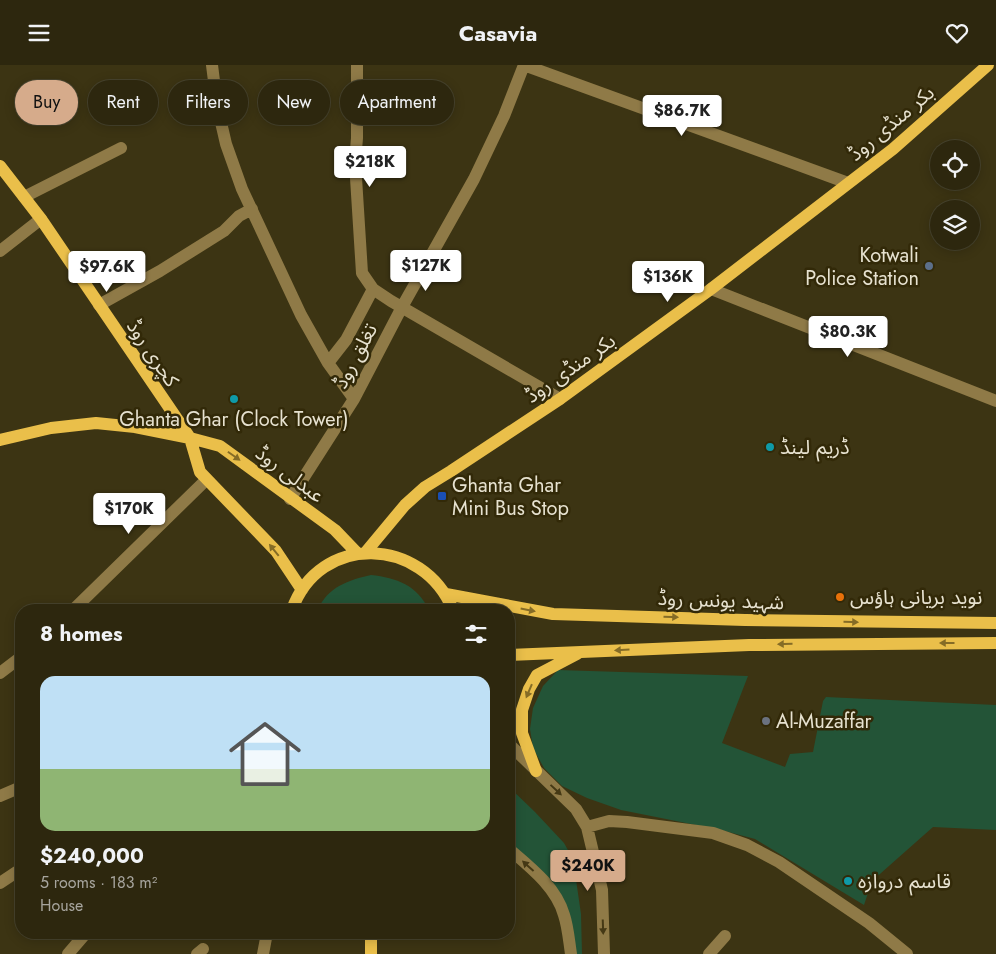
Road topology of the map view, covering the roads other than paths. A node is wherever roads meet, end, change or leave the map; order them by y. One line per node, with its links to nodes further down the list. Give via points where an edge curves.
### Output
1 (212, 65): 9 (street, via 226,144)
2 (357, 65): 12 (street, via 354,161 360,256 362,273)
3 (524, 65): 7 (street); 15 (street, تغلق روڈ, via 474,179)
4 (988, 65): 7 (main road, بکر منڈی روڈ, via 893,149)
5 (121, 148): 8 (street)
6 (0, 166): 8 (main road, کچری روڈ)
7 (848, 183): 13 (main road, بکر منڈی روڈ)
8 (24, 197): 10 (main road, کچری روڈ)
9 (252, 209): 14 (street, via 239,216 224,231); 16 (street, via 301,315)
10 (41, 219): 11 (street); 14 (main road, کچری روڈ)
11 (0, 251)
12 (374, 289): 15 (street); 16 (street, via 346,340)
13 (711, 289): 18 (main road, بکر منڈی روڈ); 19 (street)
14 (99, 305): 20 (main road, کچری روڈ)
15 (402, 307): 17 (street, تغلق روڈ); 18 (street)
16 (328, 363): 17 (street)
17 (354, 399): 23 (street, تغلق روڈ)
18 (560, 399): 24 (main road, بکر منڈی روڈ, via 425,487)
19 (996, 401)
20 (190, 438): 21 (main road, عبدلی روڈ, via 96,423 50,428); 22 (main road, via 198,467); 23 (main road, عبدلی روڈ, one-way to 23, via 220,446)
21 (0, 440)
22 (206, 480): 25 (main road, one-way to 22, via 276,551); 27 (street)
23 (290, 499): 24 (main road, عبدلی روڈ)
24 (362, 554): 25 (main road, via 326,566); 26 (main road, via 381,553 411,562 436,581)
25 (302, 590): 28 (main road)
26 (446, 594): 29 (main road); 30 (main road, شہید یونس روڈ, one-way to 30)
27 (79, 604)
28 (295, 604)
29 (450, 604)
30 (500, 604)
31 (515, 607): 32 (main road, شہید یونس روڈ, one-way to 32, via 553,614)
32 (996, 623)
33 (996, 643): 34 (main road, one-way to 34, via 749,645)
34 (579, 653): 35 (main road); 39 (main road, one-way to 39, via 537,675 529,689 522,709 522,733)
35 (515, 655)
36 (15, 662): 37 (street)
37 (0, 673)
38 (515, 750): 39 (street)
39 (536, 771): 42 (street, one-way to 42, via 576,809)
40 (15, 790): 41 (street)
41 (0, 796)
42 (587, 827): 54 (street, one-way to 54, via 602,890); 56 (street, via 609,821 654,825 712,833 747,845 779,862 869,923)
43 (515, 854): 53 (street, one-way to 43, via 564,915 551,889)
44 (15, 873): 45 (street)
45 (0, 883)
46 (725, 935): 55 (street)
47 (81, 939): 50 (street)
48 (266, 939): 51 (street)
49 (371, 939): 52 (main road)
50 (68, 954)
51 (263, 954)
52 (371, 954)
53 (571, 954)
54 (604, 954)
55 (709, 954)
56 (907, 954)

